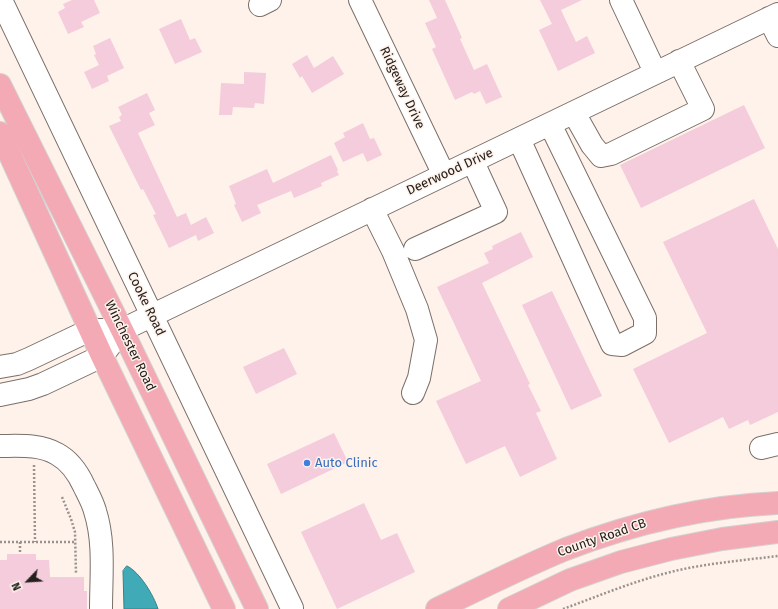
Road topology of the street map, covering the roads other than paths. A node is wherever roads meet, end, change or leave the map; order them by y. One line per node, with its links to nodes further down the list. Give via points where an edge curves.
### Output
1 (1, 0): 16 (street, Cooke Road)
2 (360, 0): 13 (street, Ridgeway Drive)
3 (621, 0): 6 (street)
4 (775, 23): 5 (street, Deerwood Drive)
5 (679, 61): 6 (street, Deerwood Drive); 8 (street, via 703,109 618,151 601,156)
6 (655, 72): 8 (street, Deerwood Drive)
7 (0, 85): 18 (main road, Winchester Road)
8 (574, 113): 9 (street, Deerwood Drive)
9 (550, 124): 11 (street, Deerwood Drive); 11 (street, via 645,318 645,333 622,345 612,344)
10 (0, 133): 17 (main road)
11 (519, 139): 12 (street, Deerwood Drive)
12 (473, 162): 13 (street, Deerwood Drive); 15 (street, via 496,212)
13 (444, 175): 14 (street, Deerwood Drive)
14 (372, 209): 16 (street, Deerwood Drive); 21 (street, via 417,309 426,340 419,378)
15 (415, 249)
16 (152, 315): 18 (street, Deerwood Drive); 26 (street, Cooke Road)
17 (90, 330): 18 (street); 19 (main road); 20 (street, via 17,364)
18 (122, 330): 19 (street); 29 (main road, Winchester Road)
19 (102, 356): 22 (street, via 43,384); 28 (main road)
20 (0, 367)
21 (412, 393)
22 (0, 395)
23 (0, 446): 27 (street, via 29,446 56,453 70,464 79,476 99,524)
24 (778, 503): 30 (main road, County Road CB, via 715,509 663,518 614,532 565,550)
25 (778, 532): 31 (main road, via 671,548 621,562 570,580)
26 (292, 608)
27 (101, 609)
28 (224, 609)
29 (257, 609)
30 (437, 609)
31 (509, 609)

